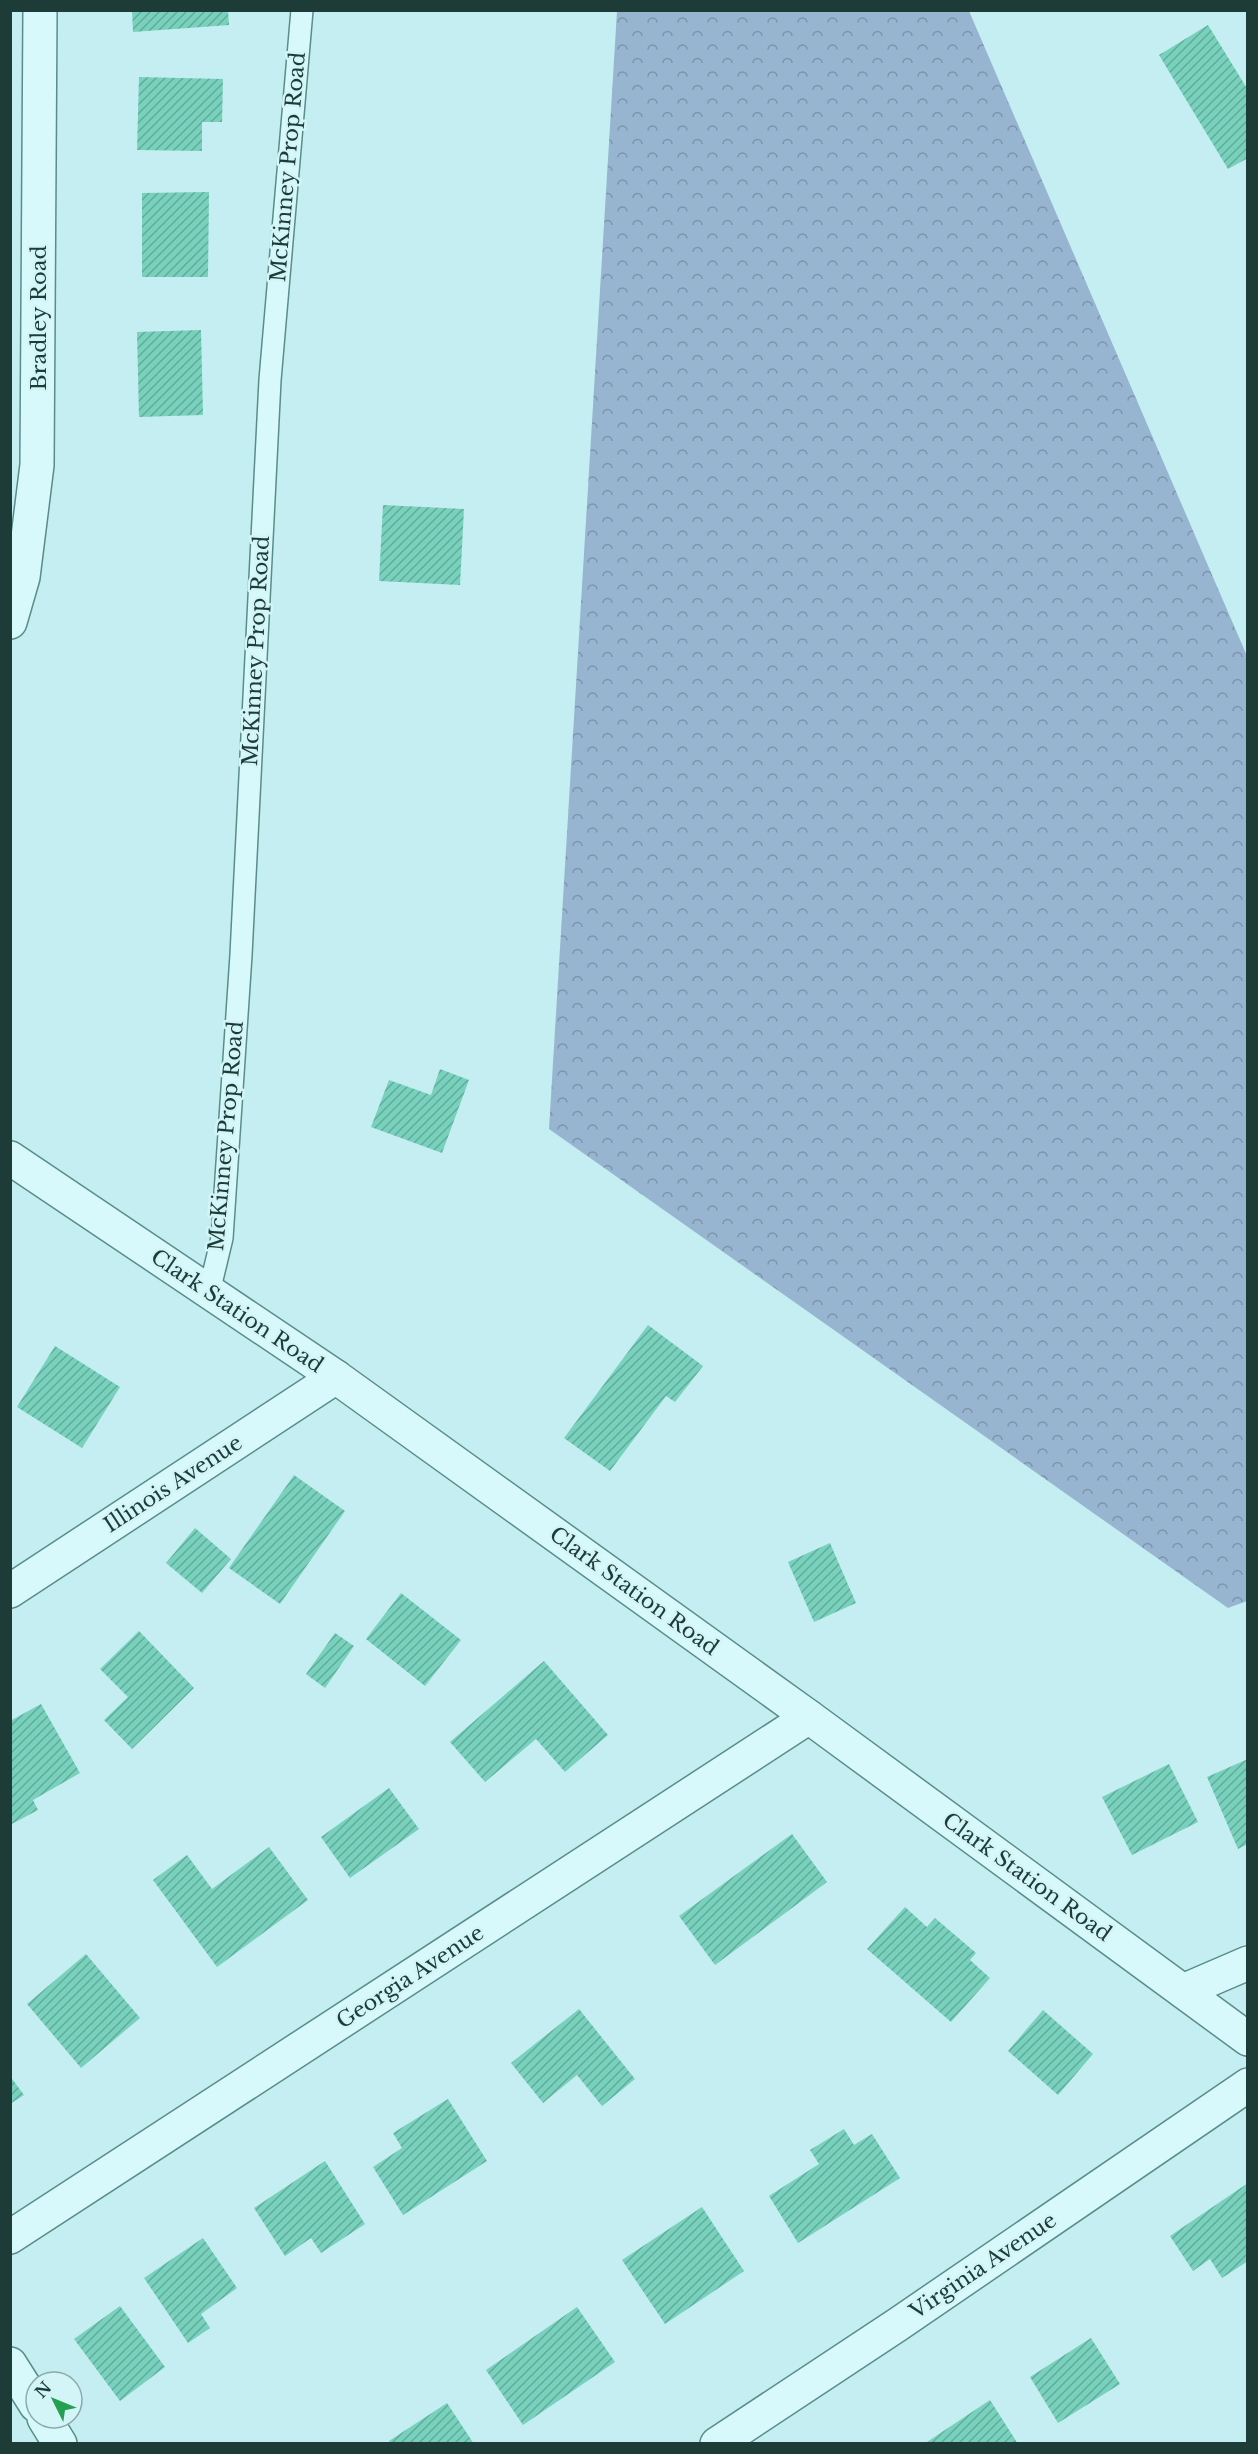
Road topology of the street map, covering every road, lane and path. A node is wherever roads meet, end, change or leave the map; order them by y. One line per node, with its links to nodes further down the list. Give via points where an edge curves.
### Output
1 (40, 10): 3 (street, Bradley Road, via 37,465 23,578)
2 (302, 10): 5 (lane, McKinney Prop Road, via 270,380 241,955 222,1238)
3 (10, 622)
4 (10, 1158): 5 (street, Clark Station Road)
5 (209, 1292): 6 (street, Clark Station Road)
6 (336, 1377): 7 (street, Illinois Avenue); 8 (street, Clark Station Road)
7 (10, 1591)
8 (809, 1717): 10 (street, Clark Station Road); 13 (street, Georgia Avenue)
9 (1248, 1963): 10 (street)
10 (1183, 1991): 11 (street, Clark Station Road)
11 (1248, 2039)
12 (1248, 2085): 18 (street, Virginia Avenue)
13 (10, 2237)
14 (10, 2364): 15 (street)
15 (24, 2386)
16 (51, 2430): 17 (street)
17 (60, 2444)
18 (717, 2444)

